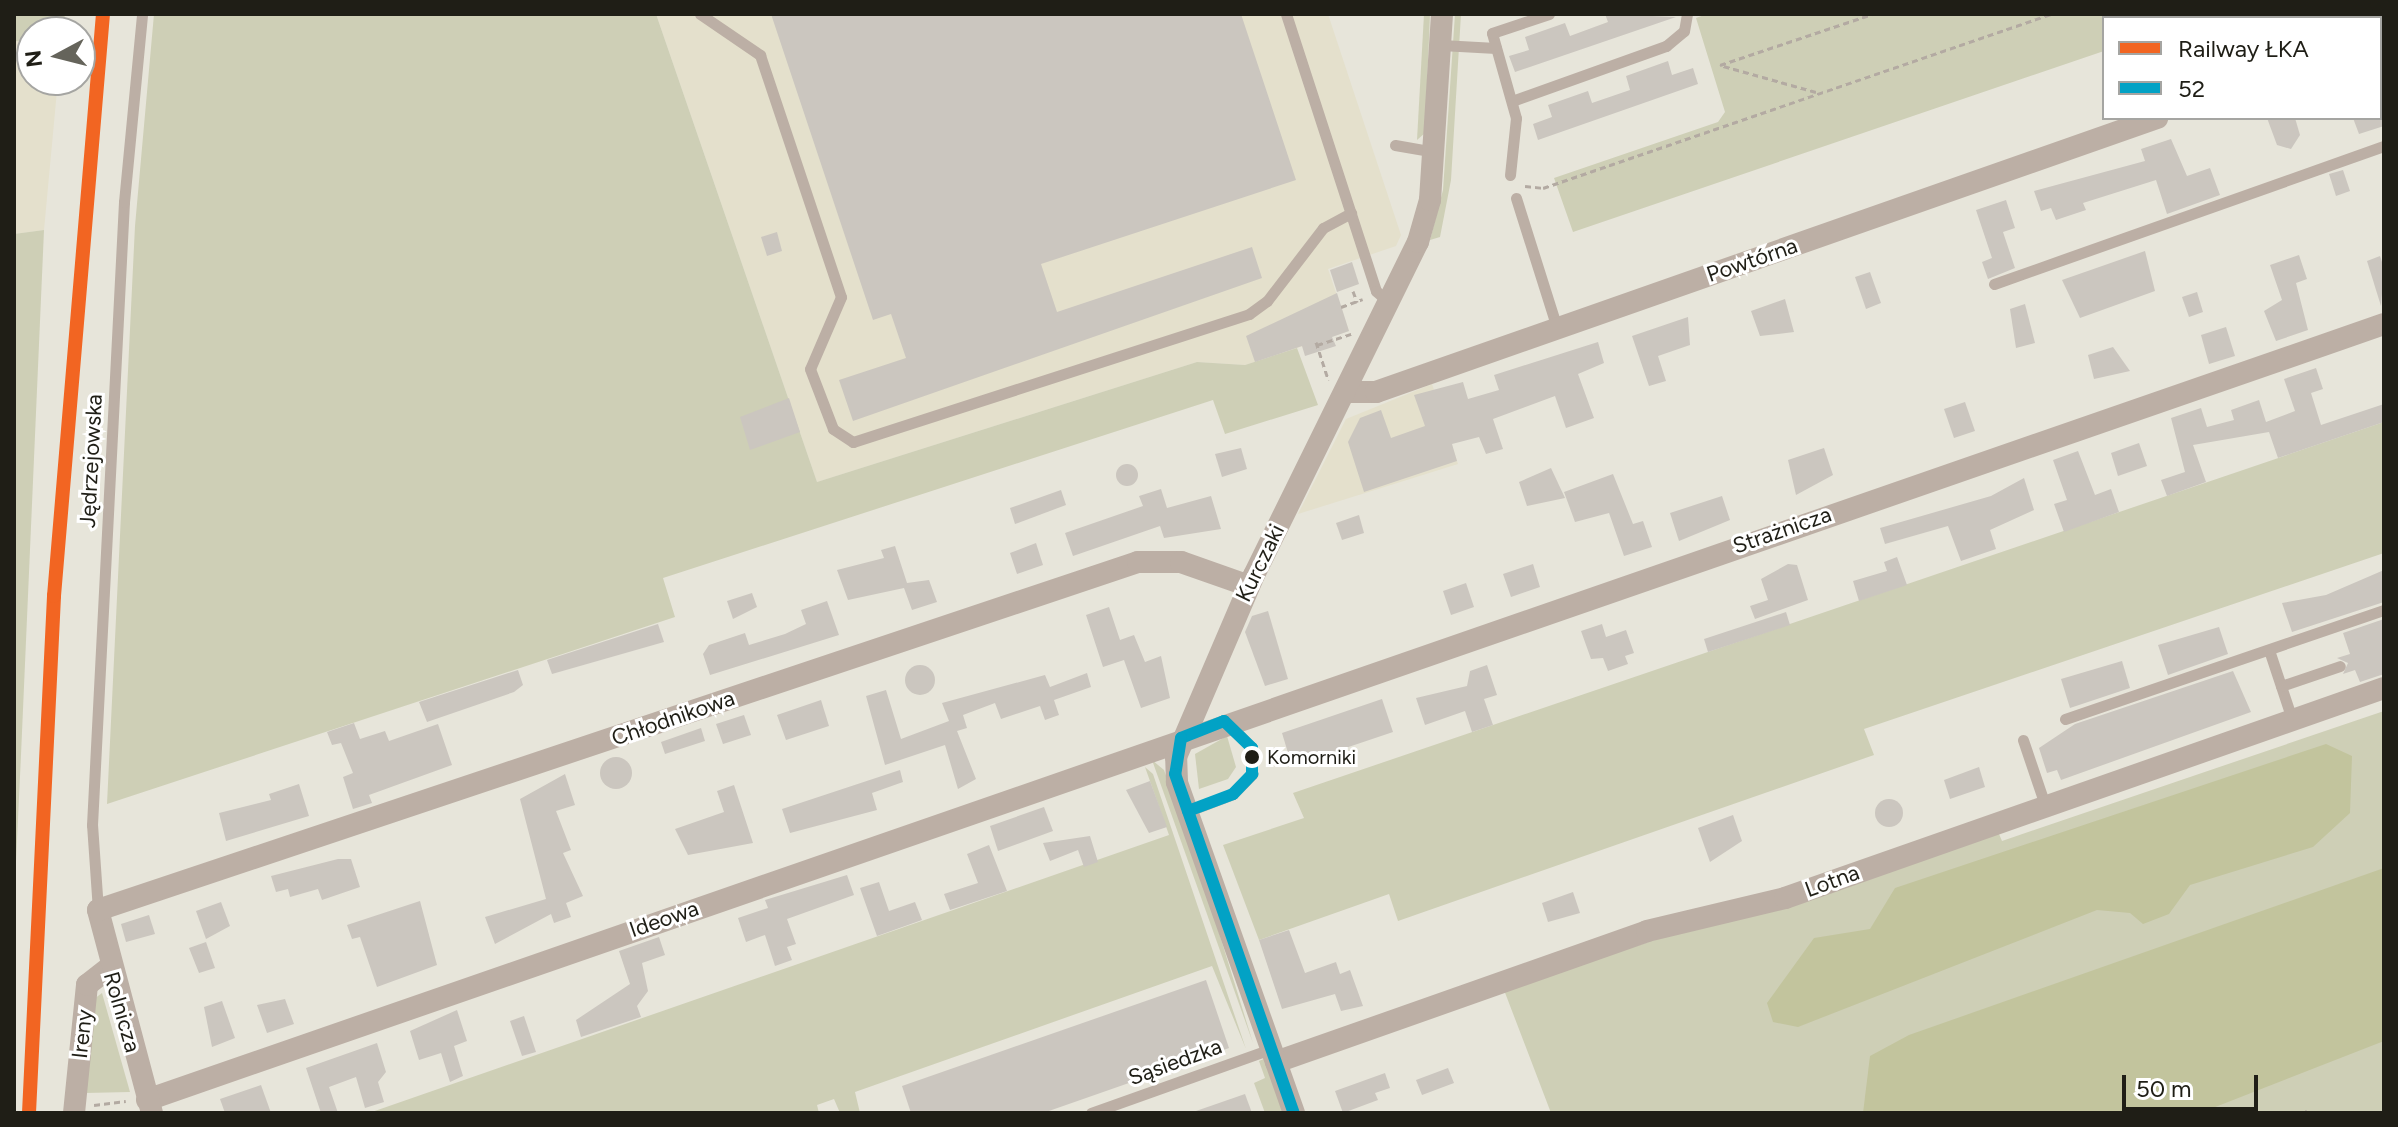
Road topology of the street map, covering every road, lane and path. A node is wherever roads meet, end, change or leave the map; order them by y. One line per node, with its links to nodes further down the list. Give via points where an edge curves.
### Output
1 (142, 14): 42 (lane, Jędrzejowska, via 124,202 92,825)
2 (700, 14): 19 (lane, via 760,55 841,297 810,369 833,429 853,442 1249,314 1323,228)
3 (1286, 14): 19 (lane)
4 (1442, 14): 9 (street, Kurczaki)
5 (1549, 14): 10 (lane, via 1492,33)
6 (1687, 14): 12 (lane, via 1684,31 1666,46)
7 (1872, 14): 11 (path, via 1720,65)
8 (2051, 14): 11 (path)
9 (1441, 45): 10 (lane); 16 (street, Kurczaki)
10 (1496, 48): 12 (lane)
11 (1816, 92): 18 (path, via 1543,188 1518,186)
12 (1512, 101): 17 (lane)
13 (2151, 120): 26 (street, Powtórna)
14 (1395, 145): 16 (lane)
15 (2384, 146): 20 (lane)
16 (1434, 152): 23 (street, Kurczaki, via 1424,224)
17 (1510, 175)
18 (1516, 198): 26 (lane)
19 (1351, 213): 23 (lane)
20 (1994, 284)
21 (1353, 291): 22 (path)
22 (1357, 302): 23 (path, via 1367,298); 24 (path)
23 (1380, 305): 28 (street, Kurczaki)
24 (1341, 307)
25 (2384, 324): 37 (street, Strażnicza)
26 (1557, 328): 28 (street, Powtórna, via 1365,395)
27 (1365, 330): 28 (path, via 1316,344)
28 (1339, 392): 29 (street, Kurczaki)
29 (1249, 586): 38 (street, Kurczaki); 42 (street, Chłodnikowa, via 1181,562 1138,562)
30 (2384, 610): 31 (lane)
31 (2269, 650): 33 (lane); 35 (lane)
32 (2340, 666): 33 (lane)
33 (2281, 686): 36 (lane)
34 (2384, 688): 36 (street, Lotna)
35 (2065, 719)
36 (2292, 719): 40 (street, Lotna)
37 (1224, 721): 38 (street, Strażnicza); 41 (lane, via 1252,748 1252,774 1233,794)
38 (1181, 738): 41 (street, Kurczaki, via 1175,774); 45 (street, Ideowa)
39 (2023, 740): 40 (lane)
40 (2044, 802): 44 (street, Lotna, via 1794,895 1636,934)
41 (1188, 811): 44 (street, Kurczaki)
42 (98, 910): 43 (street, Rolnicza)
43 (109, 968): 45 (street, Rolnicza); 46 (street, Ireny, via 87,985)
44 (1274, 1055): 47 (lane, Sąsiedzka); 48 (street, Kurczaki)
45 (149, 1106): 46 (path)
46 (74, 1110)
47 (1091, 1113)
48 (1294, 1113)

